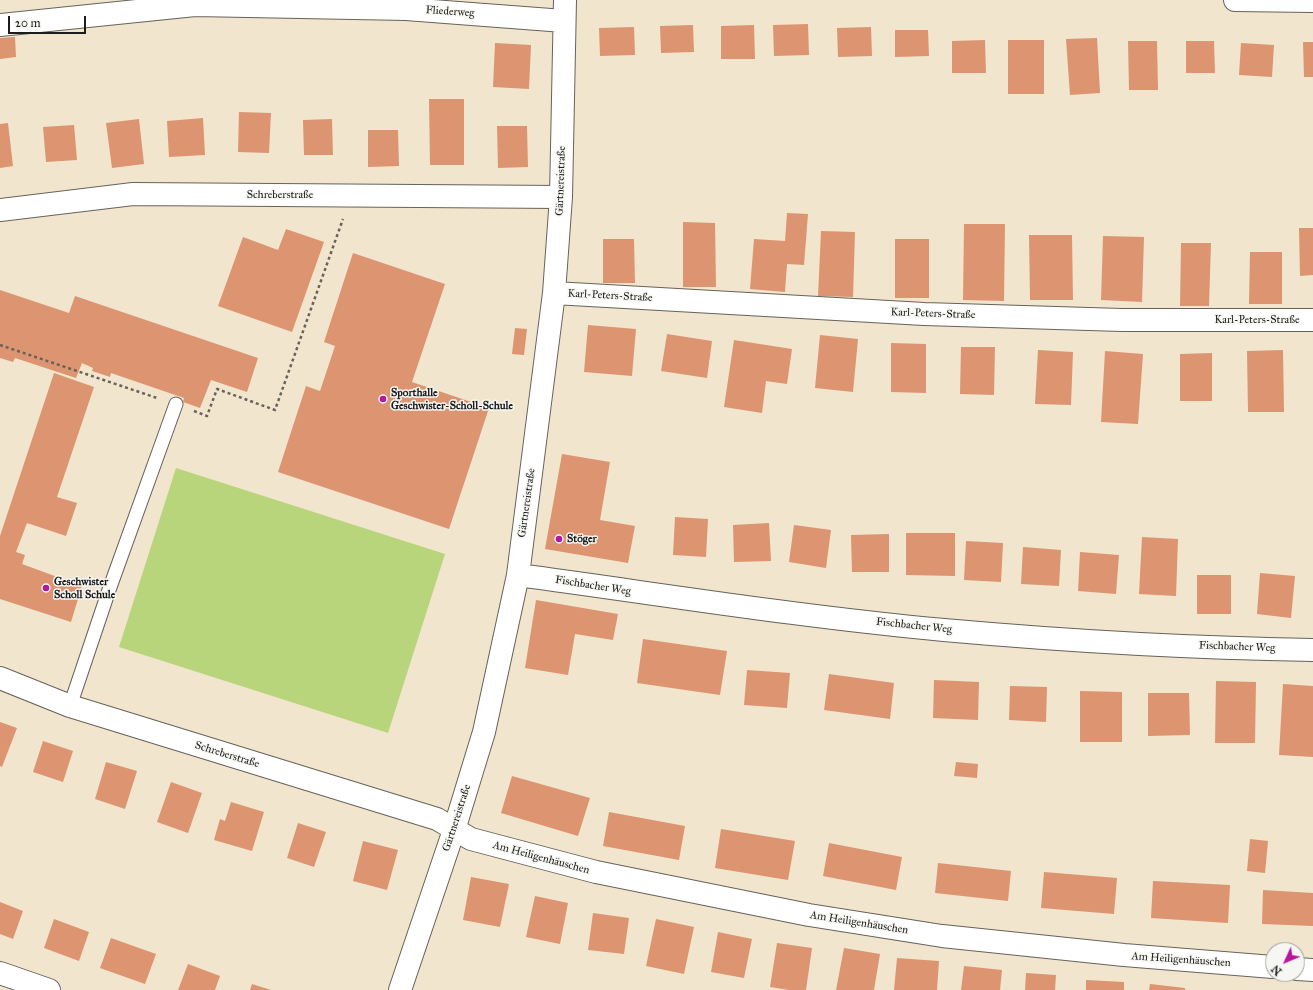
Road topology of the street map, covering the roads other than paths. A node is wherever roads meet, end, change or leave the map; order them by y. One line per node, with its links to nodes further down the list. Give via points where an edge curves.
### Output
1 (1235, 0): 2 (street)
2 (1313, 1)
3 (565, 10): 4 (street, Fliederweg, via 195,5); 5 (street, Gärtnereistraße)
4 (0, 25)
5 (561, 197): 6 (street, Schreberstraße, via 133,194); 7 (street, Gärtnereistraße)
6 (0, 210)
7 (554, 293): 8 (street, Karl-Peters-Straße, via 940,314 1122,320); 10 (street, Gärtnereistraße)
8 (1313, 320)
9 (176, 404): 13 (lane)
10 (518, 575): 11 (street, Fischbacher Weg, via 680,599 942,630 1086,641); 14 (street, Gärtnereistraße, via 484,732)
11 (1313, 650)
12 (0, 678): 13 (street, Schreberstraße)
13 (70, 706): 14 (street, Schreberstraße, via 436,819)
14 (454, 830): 15 (street, Am Heiligenhäuschen, via 471,839 596,872 809,915 942,936); 18 (street, Gärtnereistraße)
15 (1265, 966)
16 (0, 973): 17 (street)
17 (49, 990)
18 (400, 990)

